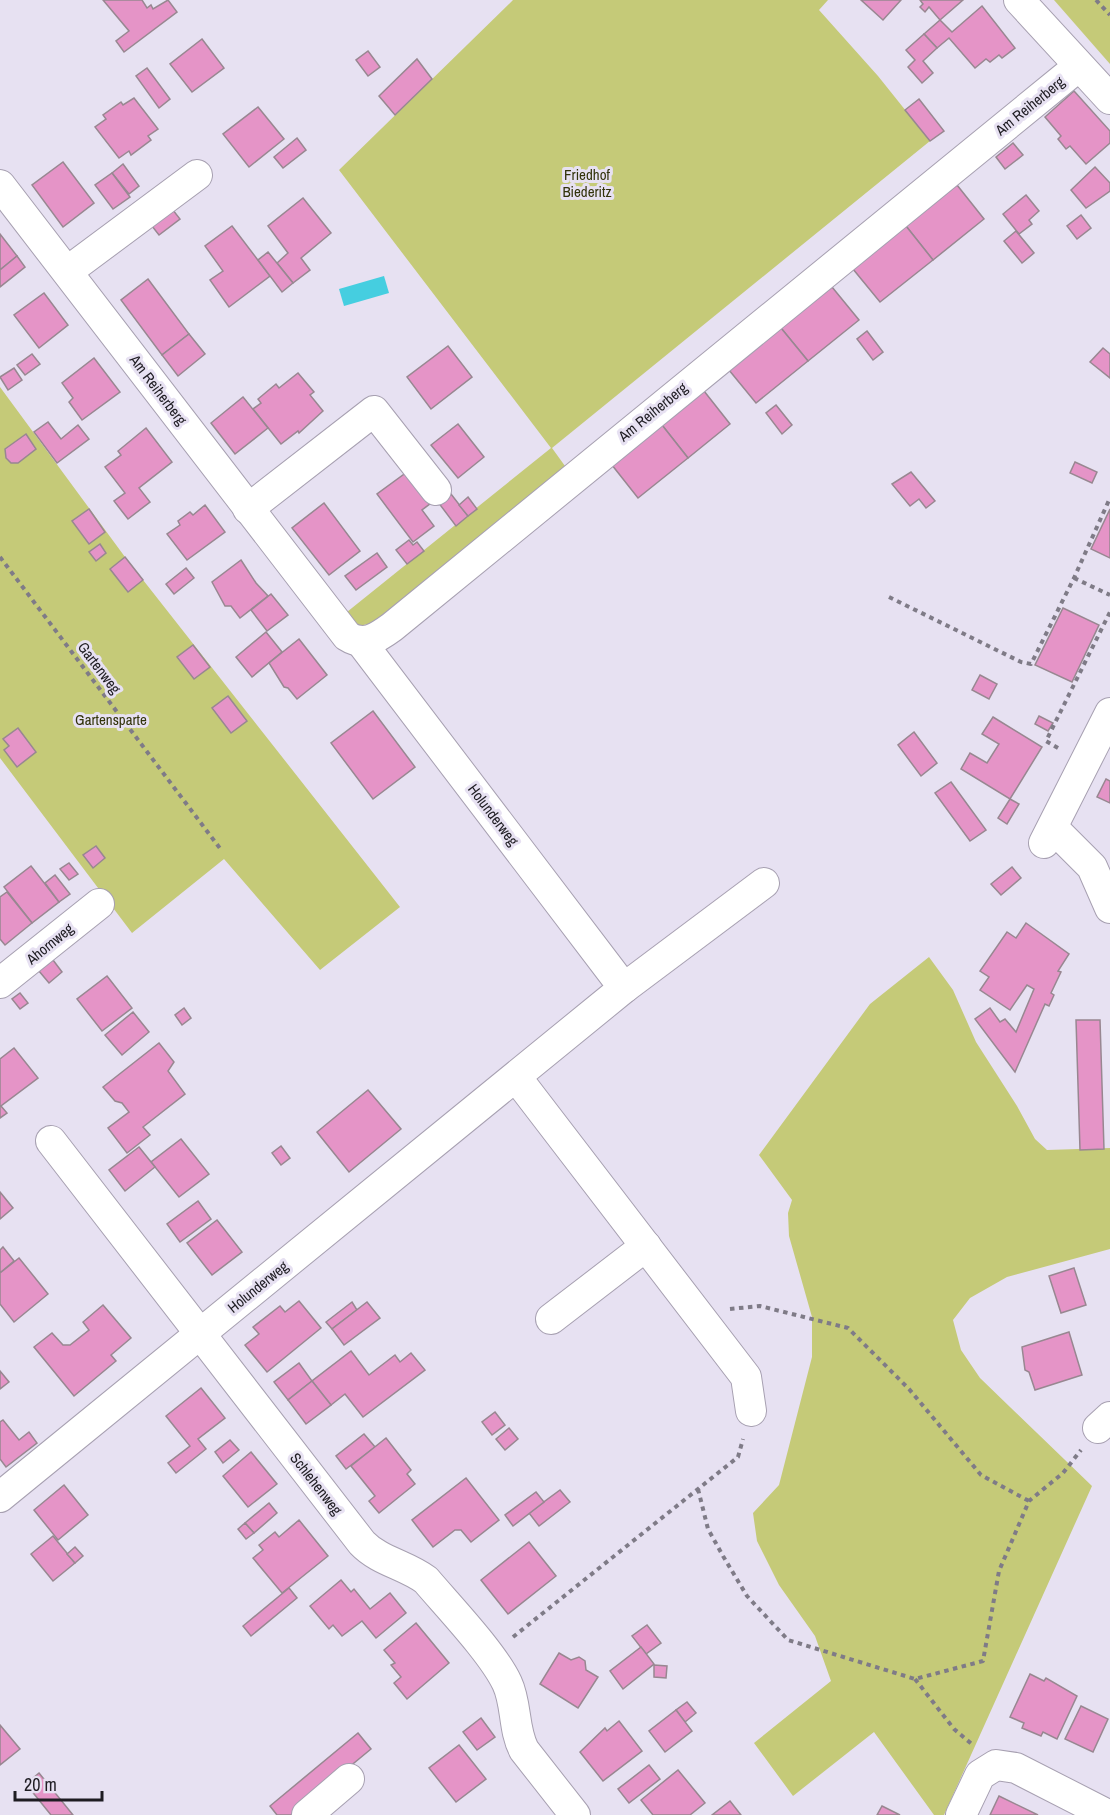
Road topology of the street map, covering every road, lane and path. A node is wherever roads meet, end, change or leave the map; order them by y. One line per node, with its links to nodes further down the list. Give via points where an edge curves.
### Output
1 (1019, 0): 4 (street)
2 (1096, 0): 3 (path)
3 (1110, 15)
4 (1079, 66): 5 (street); 17 (street, Am Reiherberg, via 392,627)
5 (1110, 99)
6 (197, 175): 8 (street)
7 (0, 185): 8 (street, Am Reiherberg)
8 (68, 271): 11 (street, Am Reiherberg)
9 (436, 490): 11 (street, via 374,411)
10 (1110, 498): 13 (path)
11 (248, 509): 17 (street, Am Reiherberg, via 347,636)
12 (0, 557): 20 (path, Gartenweg)
13 (1074, 578): 14 (path); 15 (path, via 1031,664)
14 (1110, 595)
15 (889, 597)
16 (1110, 612): 19 (path, via 1046,741)
17 (361, 642): 25 (street, Holunderweg)
18 (1110, 713): 19 (street)
19 (1085, 765): 23 (street, via 1048,836 1092,867)
20 (222, 851)
21 (764, 883): 25 (street, Holunderweg)
22 (99, 904): 24 (street, Ahornweg)
23 (1110, 908)
24 (0, 983)
25 (624, 988): 26 (street, Holunderweg)
26 (516, 1077): 28 (street); 31 (street, Holunderweg)
27 (51, 1141): 31 (street, Schlehenweg)
28 (646, 1246): 29 (street); 30 (street)
29 (696, 1312): 32 (street, via 746,1377); 36 (path, via 760,1306 848,1328 909,1389 981,1475)
30 (551, 1320)
31 (200, 1334): 35 (street, Holunderweg); 37 (street, Schlehenweg, via 369,1551 426,1580)
32 (752, 1411): 34 (path, via 738,1457)
33 (1104, 1423): 36 (path, via 1064,1473)
34 (698, 1489): 37 (path); 38 (path, via 708,1529 723,1556 747,1596 788,1640)
35 (0, 1497)
36 (1029, 1501): 38 (path, via 999,1571 982,1661)
37 (489, 1657): 42 (street, Schlehenweg, via 507,1682 519,1741)
38 (915, 1679): 39 (path, via 954,1729)
39 (996, 1765): 43 (street, via 980,1775); 44 (street, via 1016,1768)
40 (349, 1779): 41 (street)
41 (307, 1815)
42 (575, 1815)
43 (961, 1815)
44 (1108, 1815)

